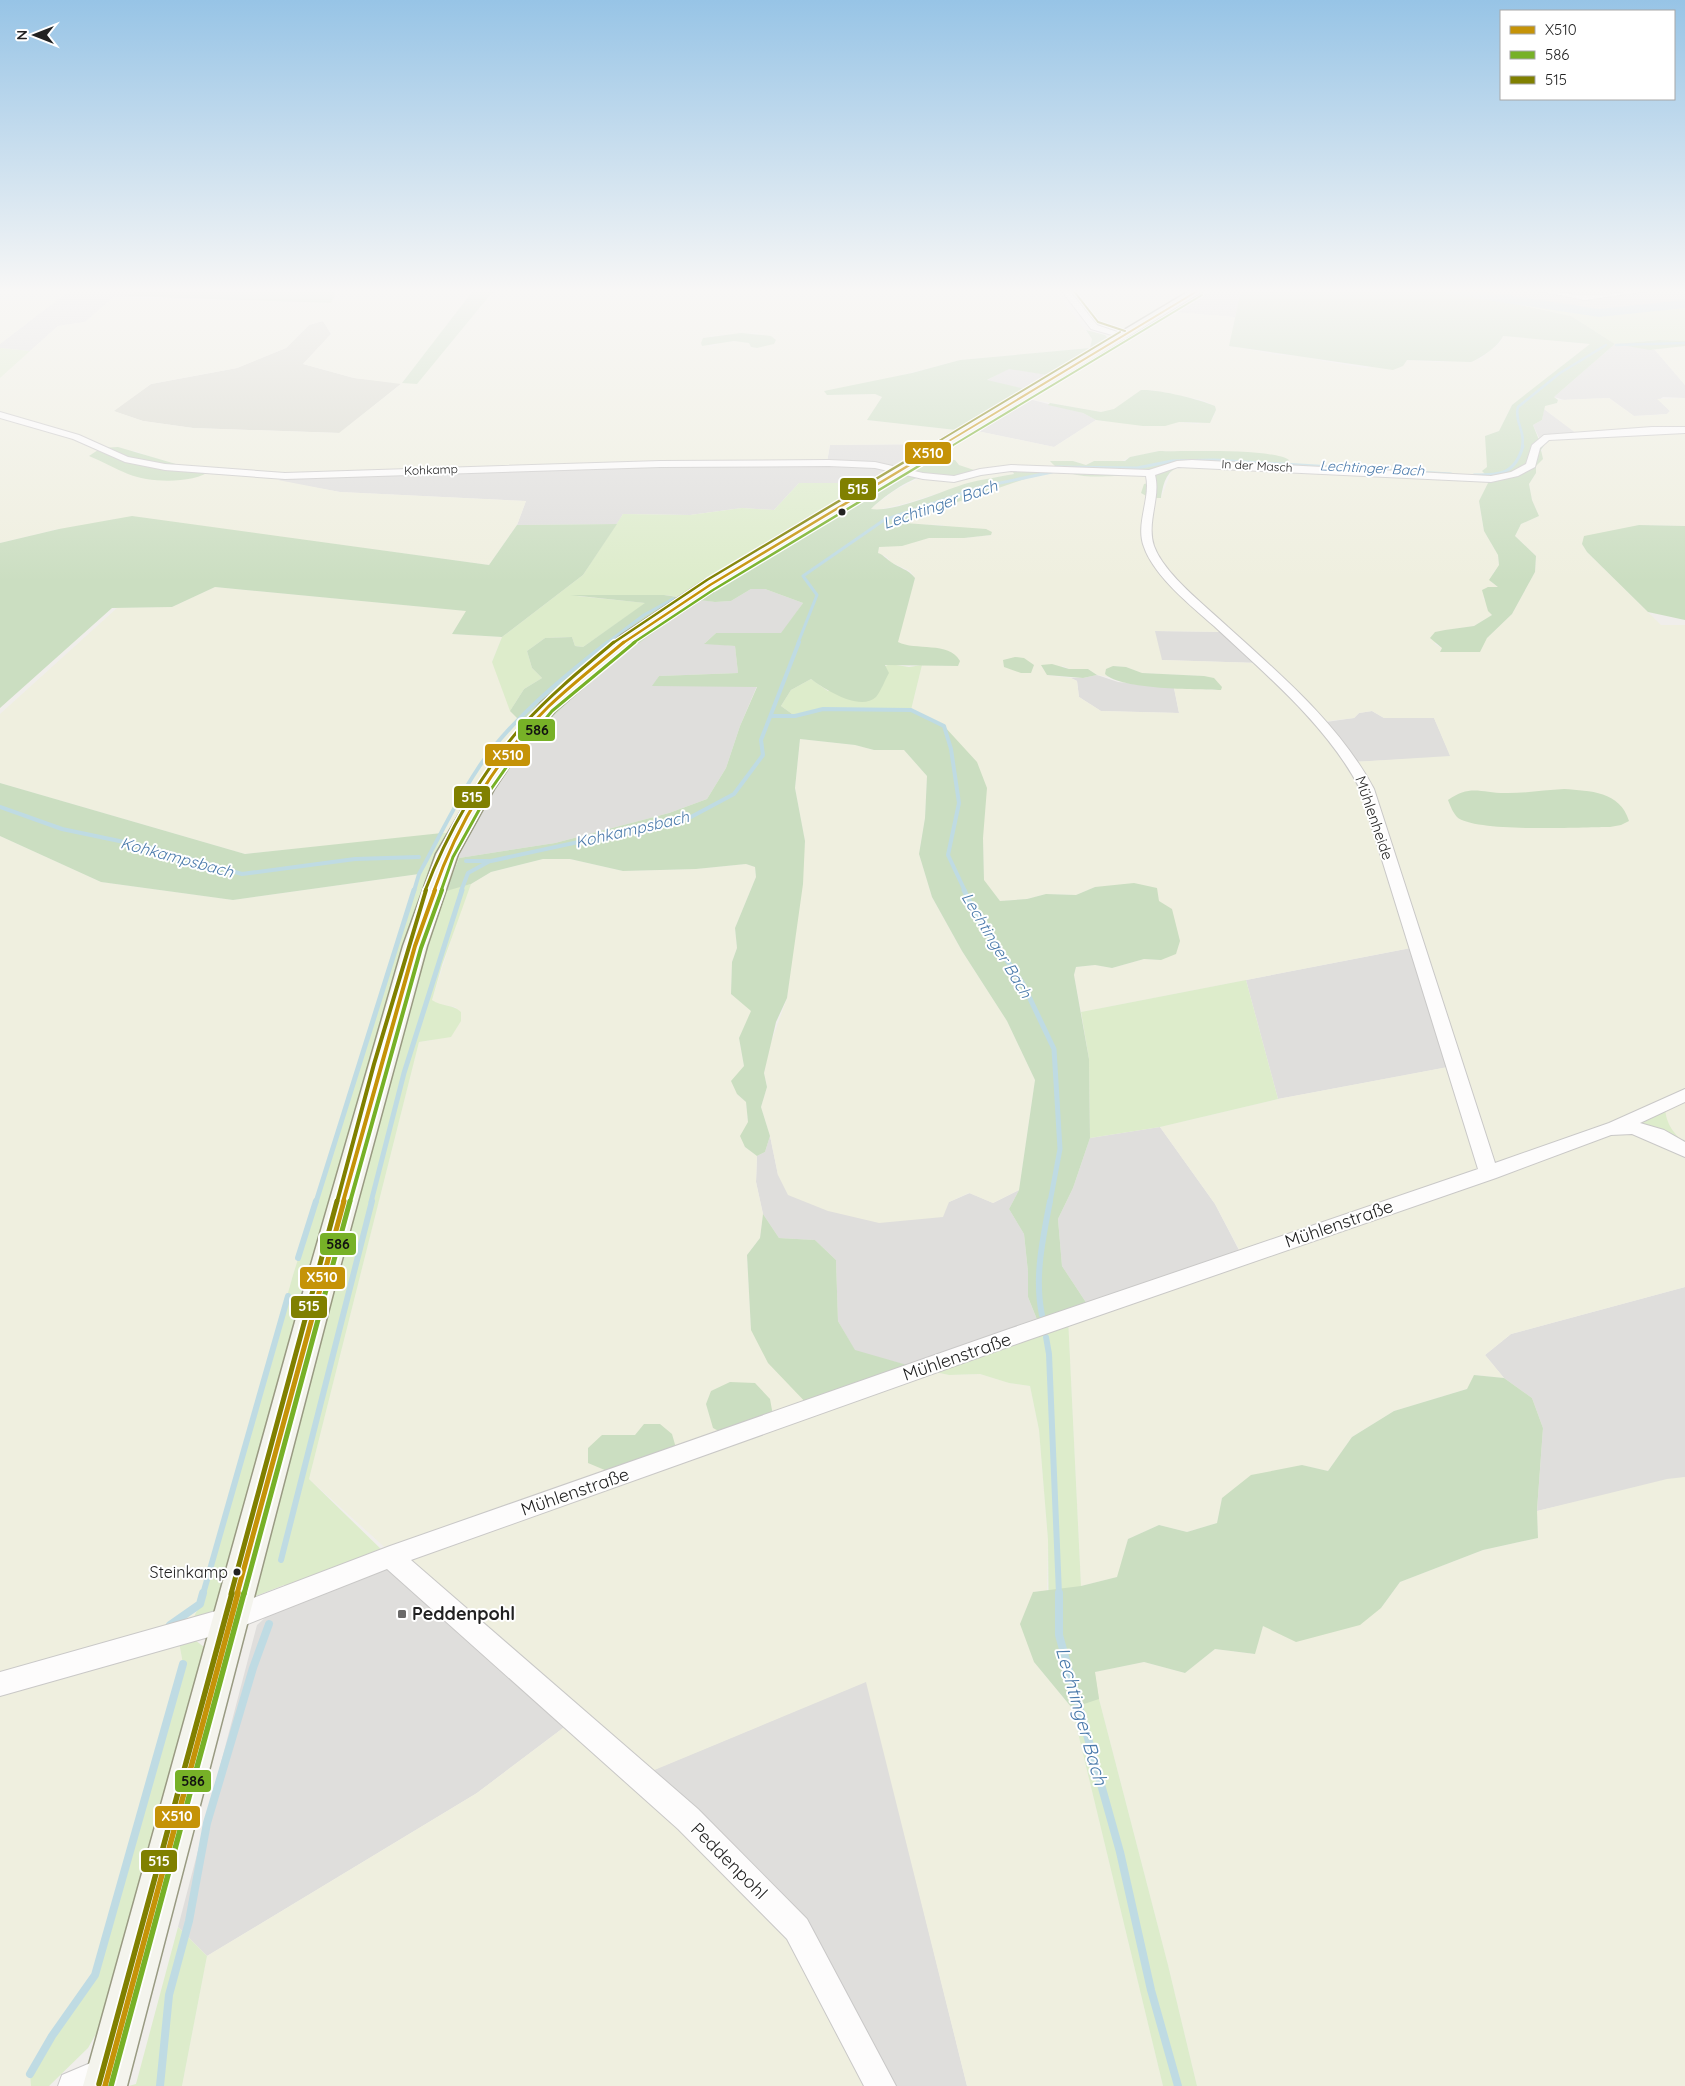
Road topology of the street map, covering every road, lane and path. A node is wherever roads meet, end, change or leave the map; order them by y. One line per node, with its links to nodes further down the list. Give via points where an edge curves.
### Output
1 (1039, 387): 4 (main road)
2 (0, 415): 4 (street, Kohkamp, via 76,436 125,459 165,467 285,476 660,464 857,464)
3 (1685, 430): 5 (street, In der Masch, via 1547,437 1537,445 1531,466 1490,479 1192,463)
4 (900, 470): 5 (street, In der Masch, via 954,479 1011,468); 11 (main road, via 689,598 599,662 528,729 458,833 432,891 388,1038)
5 (1150, 473): 9 (street, Mühlenheide, via 1154,482 1147,512 1149,547 1195,602 1334,738 1353,762 1367,789)
6 (1685, 1095): 7 (street)
7 (1609, 1129): 8 (street, Mühlenstraße, via 1633,1127); 9 (street, Mühlenstraße)
8 (1685, 1150)
9 (1489, 1173): 10 (street, Mühlenstraße, via 1017,1335)
10 (390, 1557): 11 (street, Mühlenstraße); 15 (street, Peddenpohl, via 688,1819 797,1929)
11 (230, 1619): 12 (street); 13 (main road)
12 (0, 1684)
13 (107, 2078): 14 (street)
14 (73, 2086)
15 (881, 2086)

